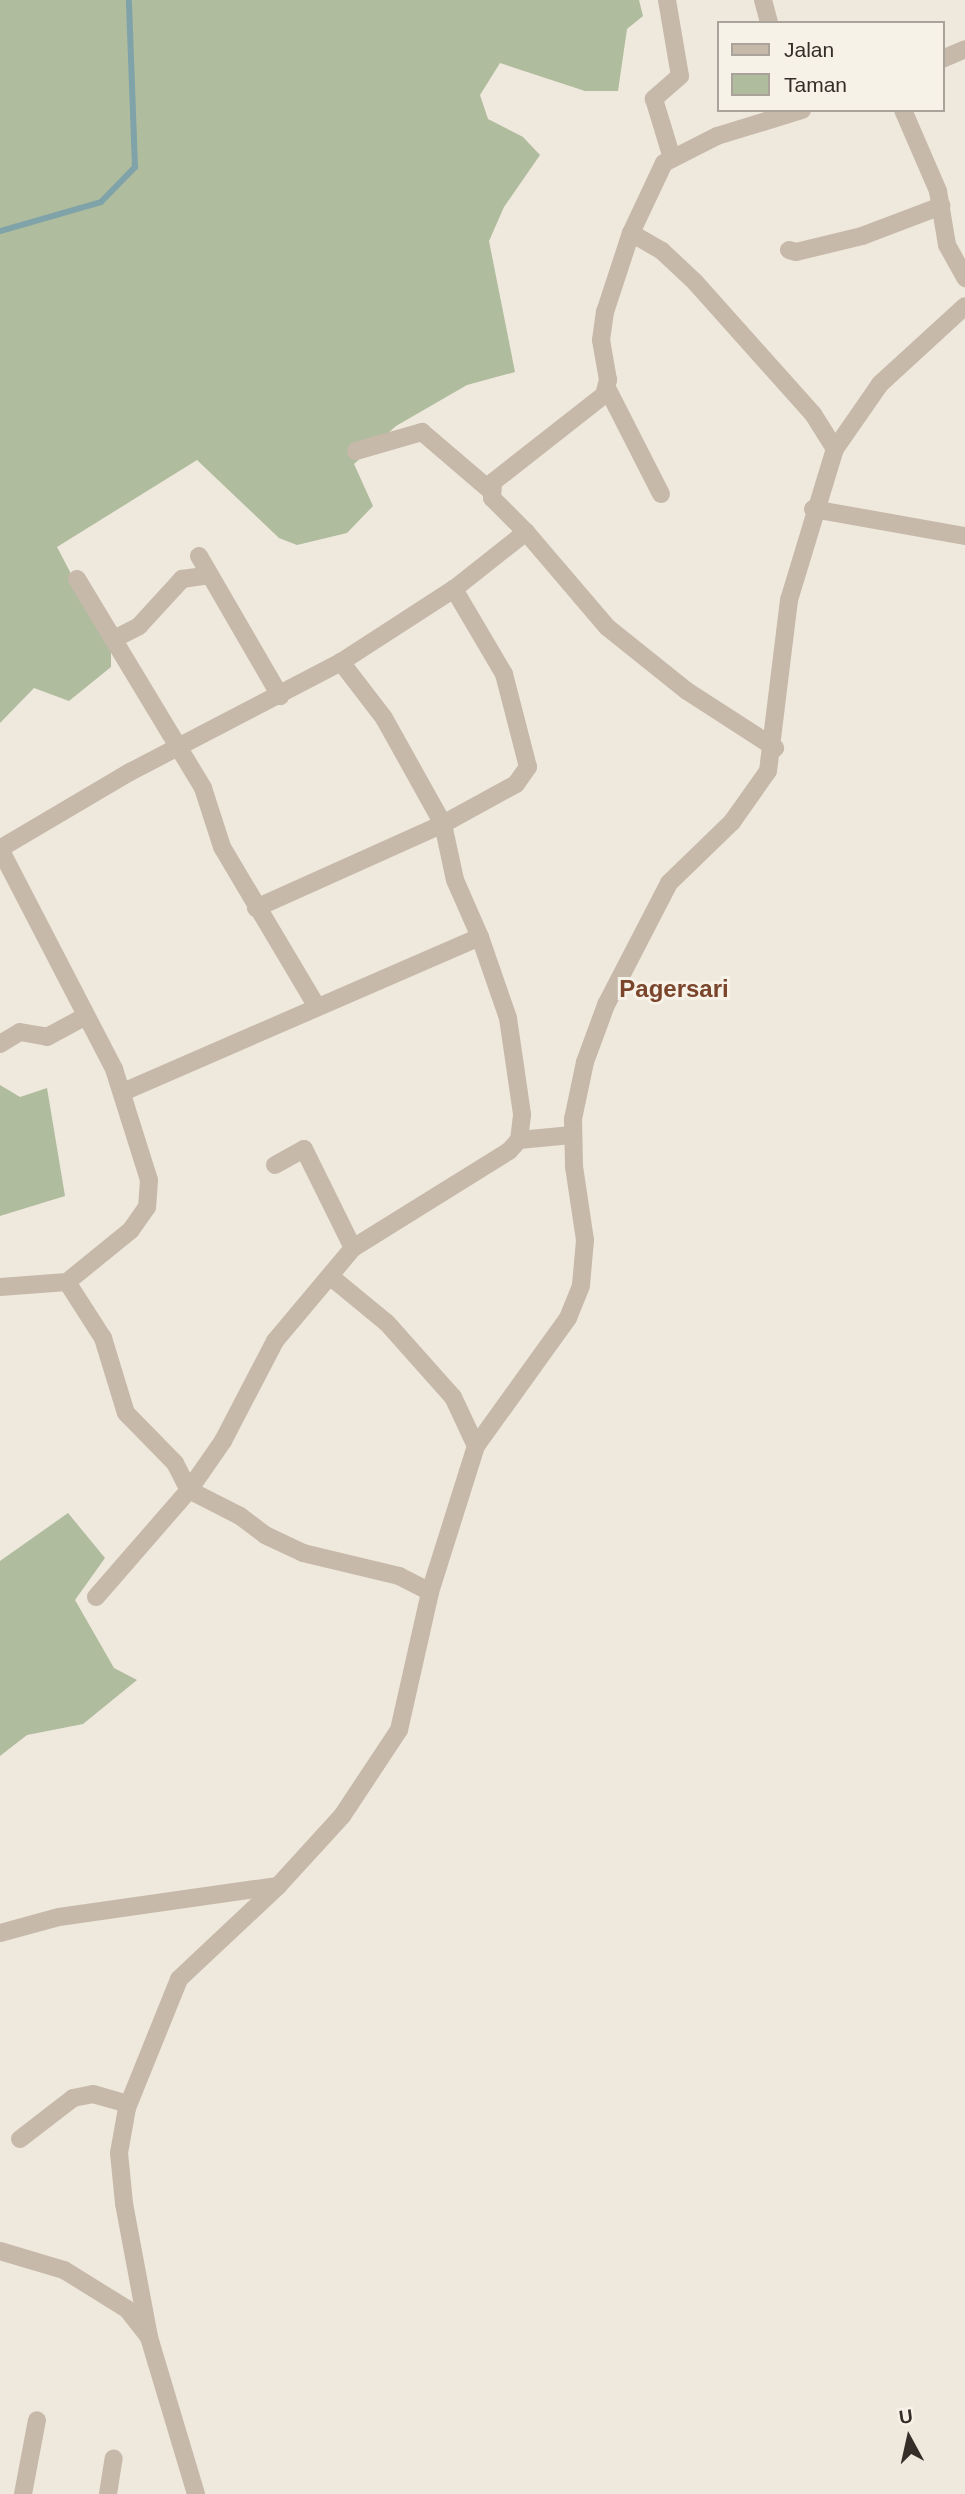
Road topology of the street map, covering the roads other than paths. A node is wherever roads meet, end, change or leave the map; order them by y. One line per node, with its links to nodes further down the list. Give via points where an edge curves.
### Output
1 (667, 0): 8 (street, via 681,69 676,82 659,93 654,109)
2 (764, 0): 3 (street)
3 (769, 21)
4 (964, 52): 5 (street)
5 (944, 58)
6 (794, 112): 8 (street)
7 (904, 112): 9 (street)
8 (671, 155): 10 (street, via 652,183)
9 (941, 206): 11 (street, via 862,236); 12 (street, via 947,245)
10 (631, 233): 14 (street, via 602,327); 15 (street, via 662,251 695,282 813,414)
11 (789, 250)
12 (965, 278)
13 (965, 306): 15 (street, via 880,384)
14 (607, 388): 17 (street, via 581,416 498,476); 18 (street)
15 (835, 449): 19 (street)
16 (356, 451): 17 (street, via 401,436 429,434)
17 (490, 490): 20 (street, via 497,505)
18 (661, 494)
19 (813, 509): 21 (street); 30 (street, via 789,600)
20 (526, 532): 25 (street); 30 (street, via 616,635 687,691)
21 (965, 536)
22 (199, 556): 23 (street)
23 (210, 575): 26 (street, via 182,579 139,626); 28 (street)
24 (77, 579): 26 (street)
25 (454, 589): 27 (street); 31 (street, via 504,674 528,767 516,784)
26 (114, 639): 29 (street)
27 (341, 662): 28 (street); 31 (street, via 384,718)
28 (280, 696): 29 (street)
29 (178, 746): 32 (street); 33 (street, via 203,788 222,847)
30 (775, 748): 39 (street, via 754,797 683,866 658,900 606,1005 585,1062)
31 (443, 824): 33 (street); 34 (street, via 454,880)
32 (1, 849): 36 (street)
33 (256, 908): 35 (street)
34 (480, 937): 35 (street); 40 (street, via 508,1018 522,1114)
35 (316, 1005): 38 (street)
36 (84, 1017): 37 (street, via 47,1037 20,1032); 38 (street)
37 (0, 1044)
38 (123, 1091): 44 (street, via 149,1180 147,1206 131,1230)
39 (572, 1135): 40 (street); 46 (street, via 585,1240 581,1285 568,1318)
40 (519, 1140): 42 (street, via 509,1151)
41 (275, 1165): 42 (street, via 304,1149)
42 (354, 1248): 43 (street)
43 (331, 1277): 46 (street, via 387,1323 453,1397); 47 (street, via 275,1341 223,1441)
44 (67, 1282): 45 (street); 47 (street, via 103,1338 126,1413 175,1463)
45 (0, 1287)
46 (477, 1446): 48 (street)
47 (188, 1490): 48 (street, via 284,1545 399,1576); 49 (street)
48 (430, 1592): 50 (street, via 399,1730 342,1816)
49 (96, 1597)
50 (278, 1886): 51 (street, via 59,1917); 52 (street, via 179,1979)
51 (0, 1933)
52 (127, 2108): 53 (street, via 127,2104 93,2094 73,2098); 55 (street, via 120,2177)
53 (20, 2139)
54 (0, 2251): 55 (street, via 64,2270 127,2309)
55 (149, 2337): 60 (street)
56 (37, 2420): 58 (street)
57 (114, 2458): 59 (street)
58 (23, 2494)
59 (108, 2494)
60 (196, 2494)

